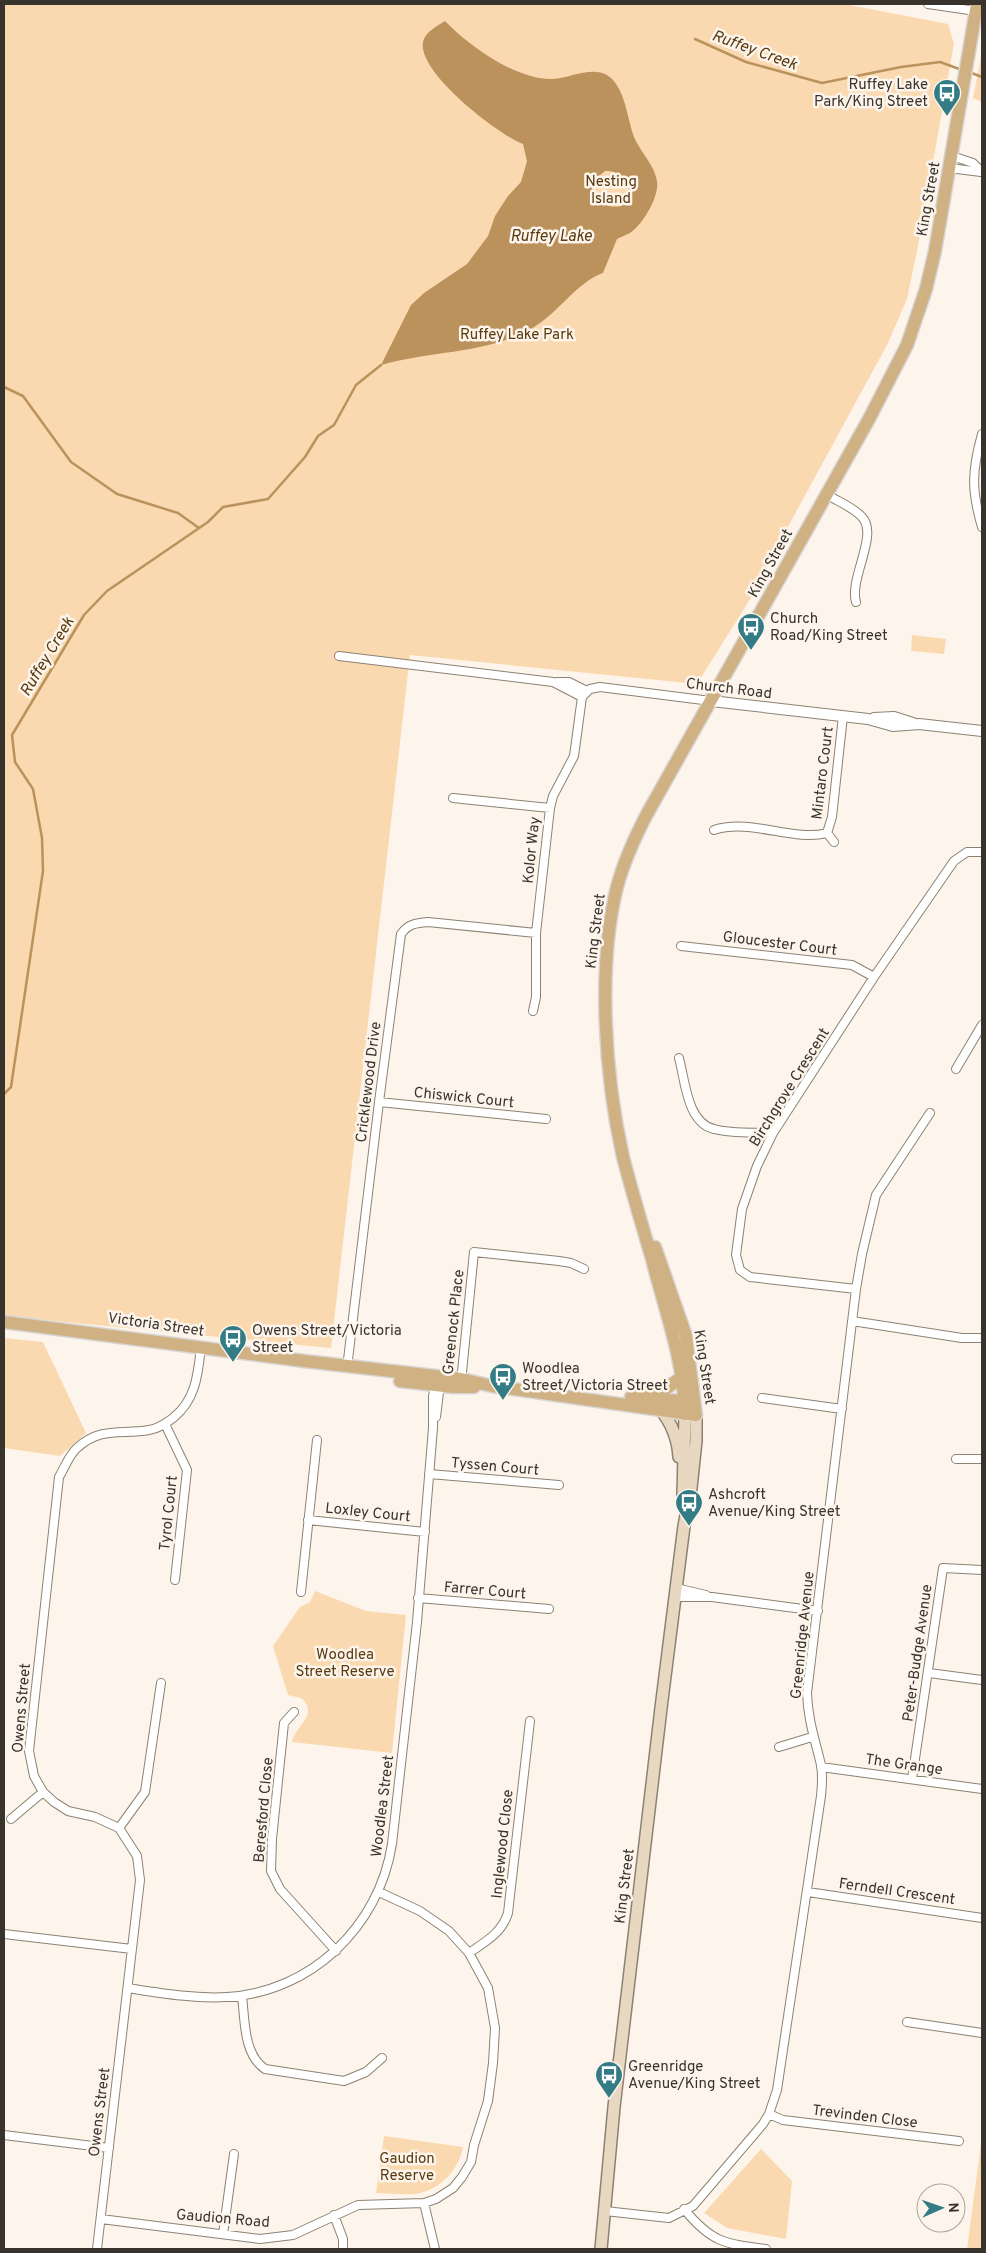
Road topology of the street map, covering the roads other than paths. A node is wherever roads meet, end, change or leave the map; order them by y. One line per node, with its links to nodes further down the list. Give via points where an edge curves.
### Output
1 (928, 4): 2 (street)
2 (977, 8): 3 (main road, King Street)
3 (950, 162): 4 (street); 4 (street, via 973,163); 6 (main road, King Street, via 931,270 915,326 888,384)
4 (982, 172)
5 (982, 434): 7 (street, via 973,476 974,500)
6 (826, 494): 8 (street, via 860,514 867,525 854,586); 11 (main road, King Street)
7 (982, 526)
8 (856, 602)
9 (339, 656): 10 (street, via 553,682)
10 (585, 694): 11 (street, Church Road, via 600,687); 15 (street, Kolor Way, via 574,756)
11 (711, 702): 12 (street, Church Road); 31 (main road, King Street, via 635,837 622,870 610,923 606,1010 612,1088 623,1156)
12 (843, 716): 13 (street, Church Road, via 892,726 919,724); 17 (street, Mintaro Court, via 832,817)
13 (982, 731)
14 (453, 798): 15 (street)
15 (550, 808): 20 (street, Kolor Way)
16 (714, 830): 17 (street, Mintaro Court, via 736,826 812,835)
17 (827, 833): 18 (street, Mintaro Court)
18 (834, 842)
19 (982, 852): 22 (street, Birchgrove Crescent, via 967,852 954,861)
20 (536, 933): 23 (street, Kolor Way); 27 (street, Cricklewood Drive, via 428,922 416,922 406,927 401,934)
21 (681, 946): 22 (street, Gloucester Court, via 852,965)
22 (874, 977): 30 (street, Birchgrove Crescent)
23 (533, 1011)
24 (982, 1025): 26 (street)
25 (680, 1058): 30 (street, via 692,1108 700,1121 713,1129)
26 (956, 1069)
27 (379, 1102): 29 (street, Chiswick Court); 38 (street, Cricklewood Drive)
28 (930, 1112): 33 (street, Greenridge Avenue, via 876,1195)
29 (546, 1119)
30 (773, 1133): 33 (street, Birchgrove Crescent, via 742,1209 736,1255 740,1270 750,1277)
31 (642, 1220): 39 (main road, King Street); 45 (main road, King Street, via 663,1265 686,1336)
32 (584, 1269): 41 (street, Greenock Place, via 559,1261 474,1252)
33 (856, 1289): 35 (street, Greenridge Avenue)
34 (4, 1322): 37 (main road, Victoria Street)
35 (852, 1322): 36 (street); 46 (street, Greenridge Avenue)
36 (982, 1338)
37 (201, 1347): 38 (main road, Victoria Street); 48 (street, Owens Street, via 196,1387 184,1410)
38 (347, 1368): 40 (main road, Victoria Street)
39 (682, 1377): 43 (main road, via 658,1394); 45 (main road, King Street)
40 (438, 1383): 41 (main road, Victoria Street); 52 (street, Woodlea Street)
41 (461, 1383): 42 (main road, Victoria Street)
42 (520, 1389): 43 (main road, Victoria Street); 47 (main road, Victoria Street)
43 (640, 1398): 45 (main road, Victoria Street)
44 (762, 1398): 46 (street)
45 (690, 1408): 47 (main road, Victoria Street); 54 (main road, King Street); 56 (main road, King Street, via 696,1441)
46 (842, 1409): 64 (street, Greenridge Avenue)
47 (661, 1410): 54 (main road, via 675,1434)
48 (165, 1424): 59 (street, Tyrol Court, via 187,1470); 75 (street, Owens Street, via 150,1430 112,1431 92,1437 72,1453 59,1477 29,1750 34,1776)
49 (317, 1440): 55 (street, Loxley Court)
50 (956, 1459): 51 (street)
51 (982, 1459)
52 (429, 1474): 53 (street, Tyssen Court); 57 (street, Woodlea Street)
53 (559, 1485)
54 (683, 1496): 56 (main road, King Street)
55 (308, 1520): 57 (street, Loxley Court); 60 (street, Loxley Court)
56 (684, 1526): 61 (main road, King Street)
57 (425, 1532): 62 (street, Woodlea Street)
58 (982, 1570): 65 (street, Peter-Budge Avenue, via 943,1568)
59 (176, 1580)
60 (301, 1592)
61 (675, 1593): 64 (street); 97 (main road, King Street, via 614,2107)
62 (418, 1598): 63 (street, Farrer Court); 78 (street, Woodlea Street, via 392,1844)
63 (549, 1609)
64 (818, 1611): 70 (street, Greenridge Avenue, via 807,1693)
65 (929, 1673): 66 (street); 73 (street, Peter-Budge Avenue)
66 (982, 1680)
67 (161, 1683): 77 (street, via 145,1792)
68 (294, 1712): 83 (street, Beresford Close, via 284,1723 271,1871 280,1889)
69 (530, 1721): 84 (street, Inglewood Close, via 508,1913 497,1933)
70 (812, 1737): 71 (street); 72 (street, Greenridge Avenue)
71 (780, 1747)
72 (821, 1767): 73 (street, The Grange); 79 (street, Greenridge Avenue, via 821,1796)
73 (912, 1779): 74 (street, The Grange)
74 (982, 1789)
75 (43, 1792): 76 (street); 77 (street, Owens Street, via 68,1812 95,1817)
76 (10, 1819)
77 (119, 1828): 82 (street, Owens Street, via 137,1856 140,1880)
78 (378, 1892): 83 (street, Woodlea Street, via 363,1920); 84 (street, Gaudion Road, via 432,1918)
79 (808, 1892): 80 (street, Ferndell Crescent); 90 (street, Greenridge Avenue, via 777,2090)
80 (982, 1918)
81 (4, 1934): 82 (street)
82 (132, 1949): 85 (street, Owens Street)
83 (336, 1951): 86 (street, Woodlea Street, via 314,1969 290,1982)
84 (469, 1953): 95 (street, Gaudion Road, via 488,1988 495,2028 488,2101 471,2162 462,2177 453,2188)
85 (128, 1988): 86 (street, Woodlea Street, via 214,1998); 93 (street, Owens Street)
86 (242, 1996): 89 (street, via 250,2049 256,2062 265,2069 344,2081 366,2072)
87 (908, 2022): 88 (street)
88 (982, 2033)
89 (382, 2058)
90 (769, 2114): 92 (street, Trevinden Close, via 783,2120); 96 (street, Greenridge Avenue, via 704,2196)
91 (4, 2135): 93 (street)
92 (959, 2141)
93 (109, 2148): 99 (street, Owens Street)
94 (234, 2154): 100 (street)
95 (424, 2203): 98 (street, Gaudion Road, via 358,2206); 103 (street)
96 (684, 2209): 97 (street, Greenridge Avenue, via 669,2218); 105 (street, via 699,2228 714,2239)
97 (605, 2211): 104 (main road, King Street)
98 (334, 2215): 100 (street, Gaudion Road, via 293,2235 260,2239); 102 (street)
99 (101, 2219): 100 (street, Gaudion Road); 101 (street, Owens Street)
100 (223, 2234)
101 (98, 2249)
102 (344, 2249)
103 (435, 2249)
104 (601, 2249)
105 (766, 2249)

